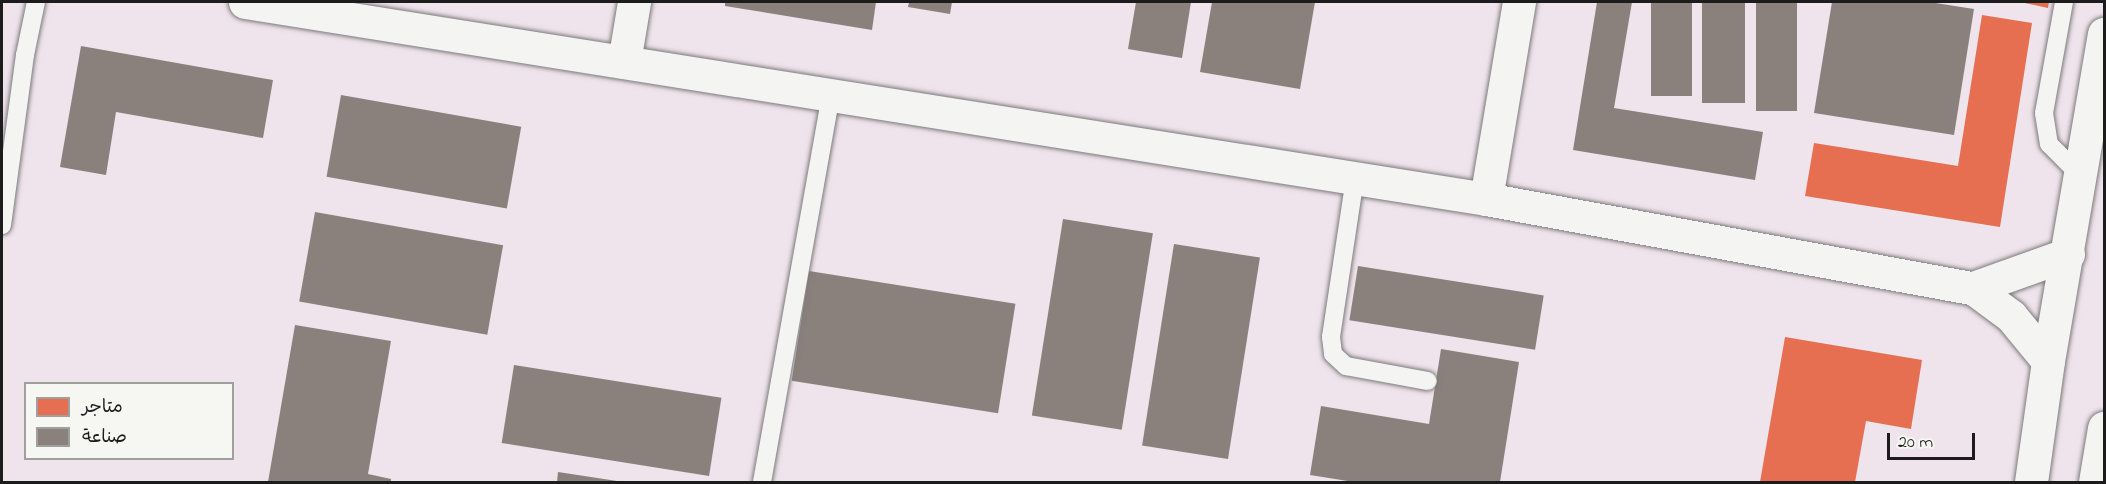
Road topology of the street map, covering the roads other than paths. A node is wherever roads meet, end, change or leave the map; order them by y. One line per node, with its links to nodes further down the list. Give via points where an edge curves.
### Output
1 (36, 2): 12 (lane)
2 (245, 2): 7 (street)
3 (634, 2): 7 (street)
4 (1519, 2): 11 (street)
5 (2064, 2): 9 (lane, via 2044,113 2049,144)
6 (2104, 34): 9 (street)
7 (624, 62): 8 (street)
8 (831, 95): 10 (street); 18 (lane)
9 (2081, 176): 13 (street)
10 (1355, 178): 11 (street); 16 (lane, via 1331,337 1333,354 1346,366)
11 (1486, 199): 14 (street)
12 (2, 225)
13 (2067, 254): 14 (street); 15 (street)
14 (1973, 288): 15 (street, via 2011,316)
15 (2048, 361): 19 (street)
16 (1428, 381)
17 (2104, 428): 20 (street)
18 (762, 483)
19 (2031, 483)
20 (2095, 483)

